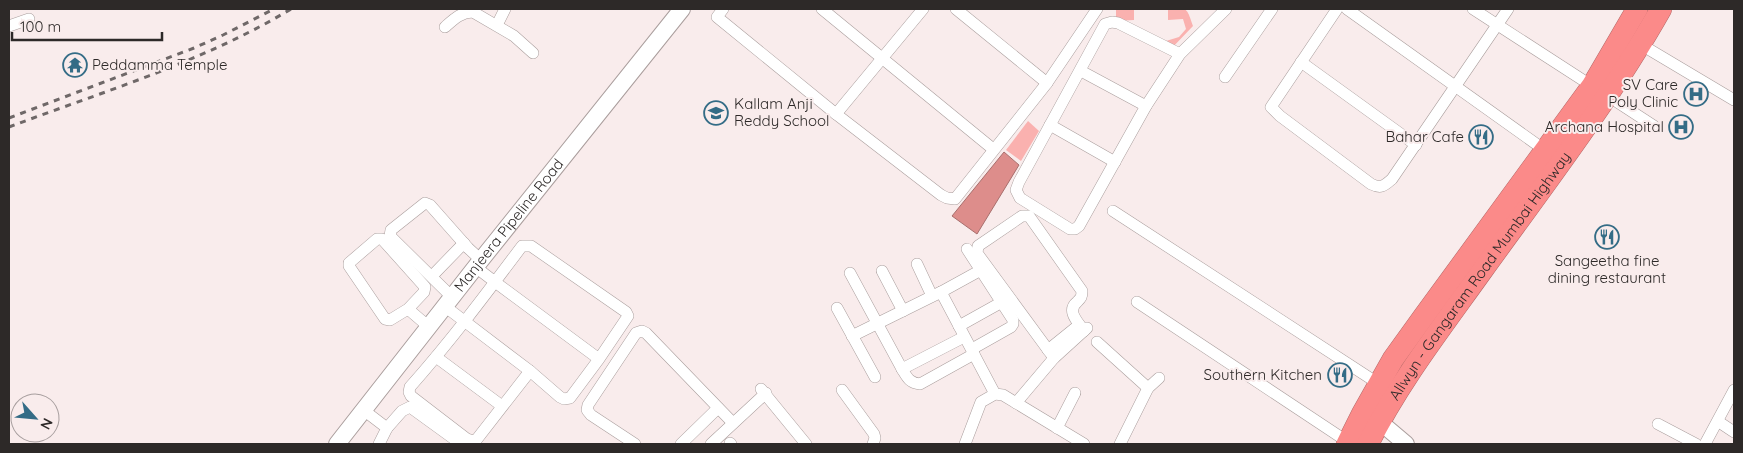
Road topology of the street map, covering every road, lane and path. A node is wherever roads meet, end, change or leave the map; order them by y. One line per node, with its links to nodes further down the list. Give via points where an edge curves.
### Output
1 (505, 9): 17 (street)
2 (682, 9): 43 (main road, Manjeera Pipeline Road)
3 (692, 9): 43 (main road, Manjeera Pipeline Road)
4 (723, 9): 32 (street, via 717,17)
5 (822, 9): 23 (street)
6 (923, 9): 23 (street)
7 (956, 9): 27 (street)
8 (1226, 9): 22 (street)
9 (1272, 9): 26 (street)
10 (1337, 9): 24 (street)
11 (1347, 9): 28 (street)
12 (1473, 9): 18 (street)
13 (1508, 9): 18 (street)
14 (1636, 9): 29 (highway, Allwyn - Gangaram Road Mumbai Highway)
15 (1661, 9): 20 (highway, Allwyn - Gangaram Road Mumbai Highway)
16 (1090, 11): 27 (street)
17 (497, 25): 19 (street, via 474,12 466,12); 21 (street)
18 (1497, 25): 28 (street); 29 (street)
19 (446, 27)
20 (1640, 44): 29 (highway, Allwyn - Gangaram Road Mumbai Highway); 30 (street)
21 (533, 53)
22 (1180, 54): 25 (street, via 1112,22 1106,24); 31 (street)
23 (882, 58): 32 (street); 36 (street)
24 (1301, 62): 35 (street); 35 (street, via 1271,107 1371,184 1384,187)
25 (1081, 71): 31 (street); 33 (street)
26 (1226, 77)
27 (1047, 83): 36 (street)
28 (1455, 86): 35 (street); 37 (street)
29 (1600, 91): 34 (street); 37 (highway, Allwyn - Gangaram Road Mumbai Highway); 49 (highway, Allwyn - Gangaram Road Mumbai Highway)
30 (1734, 100)
31 (1146, 106): 38 (street)
32 (836, 114): 36 (street, via 946,198 955,198)
33 (1050, 125): 38 (street); 38 (street, via 1016,190 1020,198 1070,229 1079,226)
34 (1654, 126)
35 (1416, 145)
36 (993, 149)
37 (1546, 151): 49 (highway, Allwyn - Gangaram Road Mumbai Highway)
38 (1115, 162)
39 (1114, 211): 71 (street)
40 (464, 243): 43 (street); 47 (street); 47 (street, via 425,203 391,230 390,236)
41 (967, 249): 45 (street)
42 (917, 264): 50 (street)
43 (481, 266): 48 (street); 53 (main road, Manjeera Pipeline Road)
44 (882, 270): 56 (street)
45 (981, 270): 50 (street); 51 (street)
46 (850, 273): 58 (street)
47 (432, 276): 53 (street)
48 (495, 282): 57 (street); 66 (street); 66 (street, via 522,246 530,246 626,312 626,320)
49 (1455, 290): 71 (highway, Allwyn - Gangaram Road Mumbai Highway, via 1394,360); 81 (highway, Allwyn - Gangaram Road Mumbai Highway)
50 (936, 294): 56 (street); 60 (street)
51 (1002, 302): 60 (street); 63 (street, via 1013,324)
52 (1138, 302): 99 (street)
53 (452, 304): 57 (street); 59 (main road, Manjeera Pipeline Road); 80 (main road, Manjeera Pipeline Road)
54 (837, 308): 61 (street)
55 (408, 309): 55 (street, via 425,287 382,239 377,238 349,266 385,319 390,320); 59 (street)
56 (903, 311): 58 (street)
57 (464, 321): 65 (street); 68 (street)
58 (878, 324): 61 (street); 67 (street)
59 (429, 327): 88 (main road, Manjeera Pipeline Road)
60 (962, 331): 63 (street); 67 (street)
61 (852, 336): 69 (street)
62 (1097, 342): 72 (street)
63 (973, 352): 67 (street, via 920,384 908,379); 76 (street)
64 (1051, 354): 64 (street, via 1084,328 1071,310 1081,298 1082,291 1029,216 1022,216 978,246 977,253); 77 (street)
65 (436, 357): 78 (street); 78 (street, via 410,386 409,392 468,439 477,439)
66 (599, 359): 68 (street, via 570,398 560,397)
67 (902, 368)
68 (530, 371): 78 (street)
69 (875, 377)
70 (1159, 378): 72 (street)
71 (1379, 384): 99 (highway, Allwyn - Gangaram Road Mumbai Highway)
72 (1148, 388): 98 (street)
73 (842, 390): 95 (street, via 874,434)
74 (1734, 390): 82 (street)
75 (1075, 393): 86 (street)
76 (995, 394): 77 (street); 96 (street, via 981,402)
77 (1016, 403): 86 (street)
78 (502, 406)
79 (718, 408): 83 (street); 91 (street, via 646,333 636,333 587,410); 92 (street)
80 (370, 415): 85 (street); 88 (main road, Manjeera Pipeline Road)
81 (1380, 422): 99 (highway, Allwyn - Gangaram Road Mumbai Highway); 100 (main road)
82 (1719, 422): 87 (street); 102 (street)
83 (732, 423): 93 (street); 94 (street, via 764,391)
84 (1658, 424): 101 (street)
85 (387, 428): 89 (street); 90 (street, via 410,407)
86 (1057, 428): 97 (street)
87 (1734, 432)
88 (346, 439)
89 (379, 444)
90 (461, 444)
91 (635, 444)
92 (681, 444)
93 (711, 444)
94 (806, 444)
95 (873, 444)
96 (965, 444)
97 (1084, 444)
98 (1120, 444)
99 (1354, 444)
100 (1406, 444)
101 (1696, 444)
102 (1705, 444)

